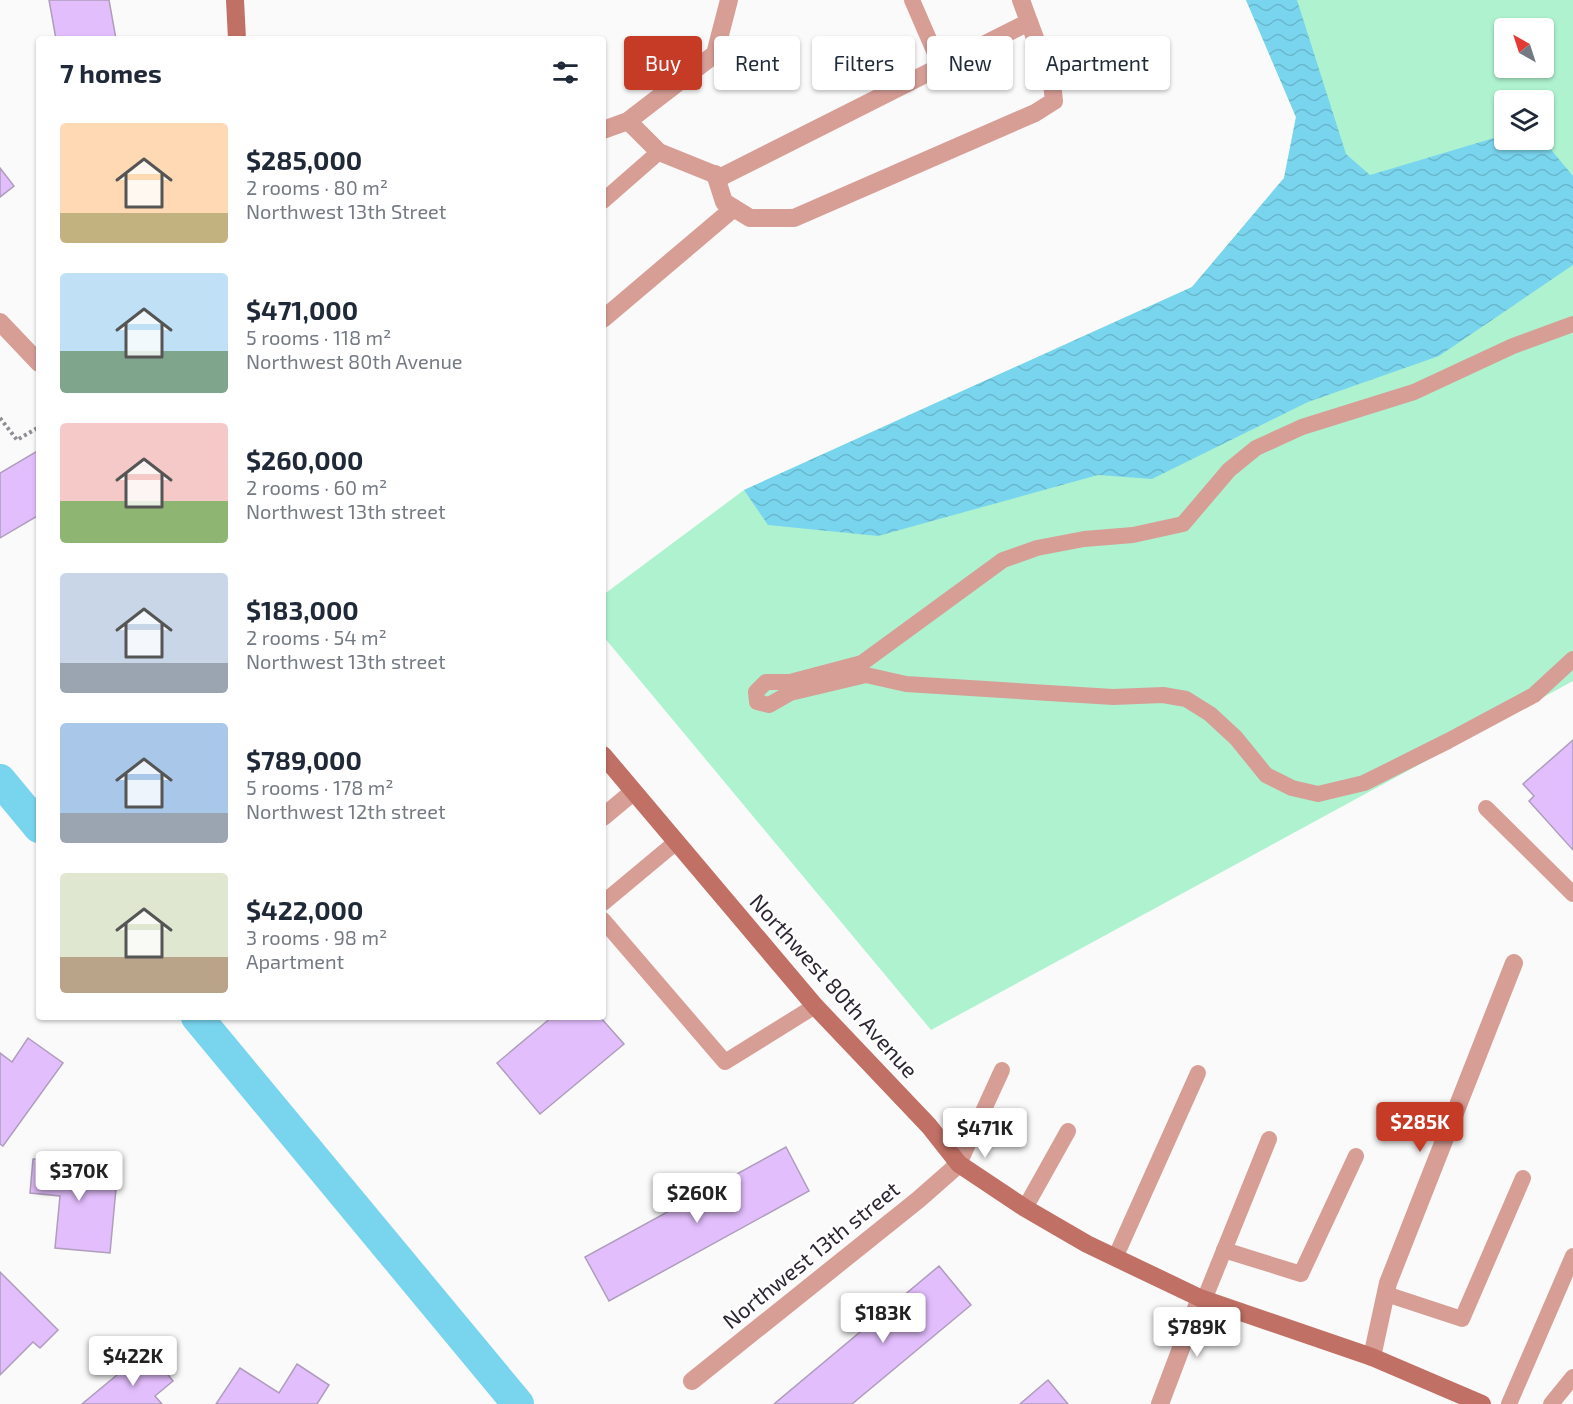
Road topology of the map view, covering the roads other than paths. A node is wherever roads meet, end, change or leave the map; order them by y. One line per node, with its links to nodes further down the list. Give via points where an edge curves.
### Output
1 (235, 0): 6 (street)
2 (729, 0): 10 (street, via 715,54)
3 (912, 0): 7 (lane)
4 (1021, 0): 5 (street)
5 (1029, 22): 8 (street); 15 (street, via 1052,83 1054,101 1035,113 794,218 750,218)
6 (237, 36)
7 (928, 36)
8 (1002, 36)
9 (927, 74): 13 (street, via 722,177)
10 (628, 121): 11 (street); 12 (street)
11 (606, 129)
12 (659, 152): 13 (street); 14 (lane)
13 (715, 174): 15 (street, via 724,202)
14 (606, 198)
15 (734, 208): 16 (street)
16 (606, 316)
17 (0, 322): 19 (street)
18 (1573, 324): 20 (lane, via 1513,346 1414,392 1302,427 1256,448 1229,470 1183,524 1037,548 1003,560 862,663 790,681 766,682 756,692 757,702 769,705 790,693 866,675 906,684 1186,699 1236,738 1266,775 1292,788 1318,794 1364,783 1449,741 1534,694)
19 (36, 360)
20 (1573, 660)
21 (606, 759): 22 (street, Northwest 80th Avenue)
22 (633, 792): 24 (street); 25 (street, Northwest 80th Avenue)
23 (1486, 808): 26 (lane)
24 (606, 814)
25 (675, 843): 27 (lane); 30 (street, Northwest 80th Avenue)
26 (1573, 894)
27 (606, 900)
28 (606, 923): 30 (lane, via 725,1062)
29 (1514, 963): 42 (street)
30 (814, 1006): 36 (street, Northwest 80th Avenue, via 929,1126)
31 (1002, 1070): 36 (lane)
32 (1198, 1073): 41 (lane)
33 (1068, 1131): 38 (lane)
34 (1269, 1139): 39 (lane)
35 (1356, 1156): 39 (lane, via 1301,1274)
36 (959, 1164): 38 (street, Northwest 80th Avenue); 46 (street, Northwest 13th street)
37 (1523, 1178): 42 (lane, via 1462,1319)
38 (1025, 1209): 41 (street, Northwest 80th Avenue)
39 (1224, 1250): 43 (lane)
40 (1573, 1256): 49 (lane)
41 (1115, 1258): 43 (street, Northwest 80th Avenue)
42 (1386, 1294): 44 (street)
43 (1202, 1299): 44 (street, Northwest 80th Avenue); 47 (street)
44 (1372, 1357): 48 (street, Northwest 80th Avenue)
45 (1573, 1377): 50 (lane)
46 (692, 1381)
47 (1160, 1404)
48 (1482, 1404)
49 (1509, 1404)
50 (1551, 1404)

